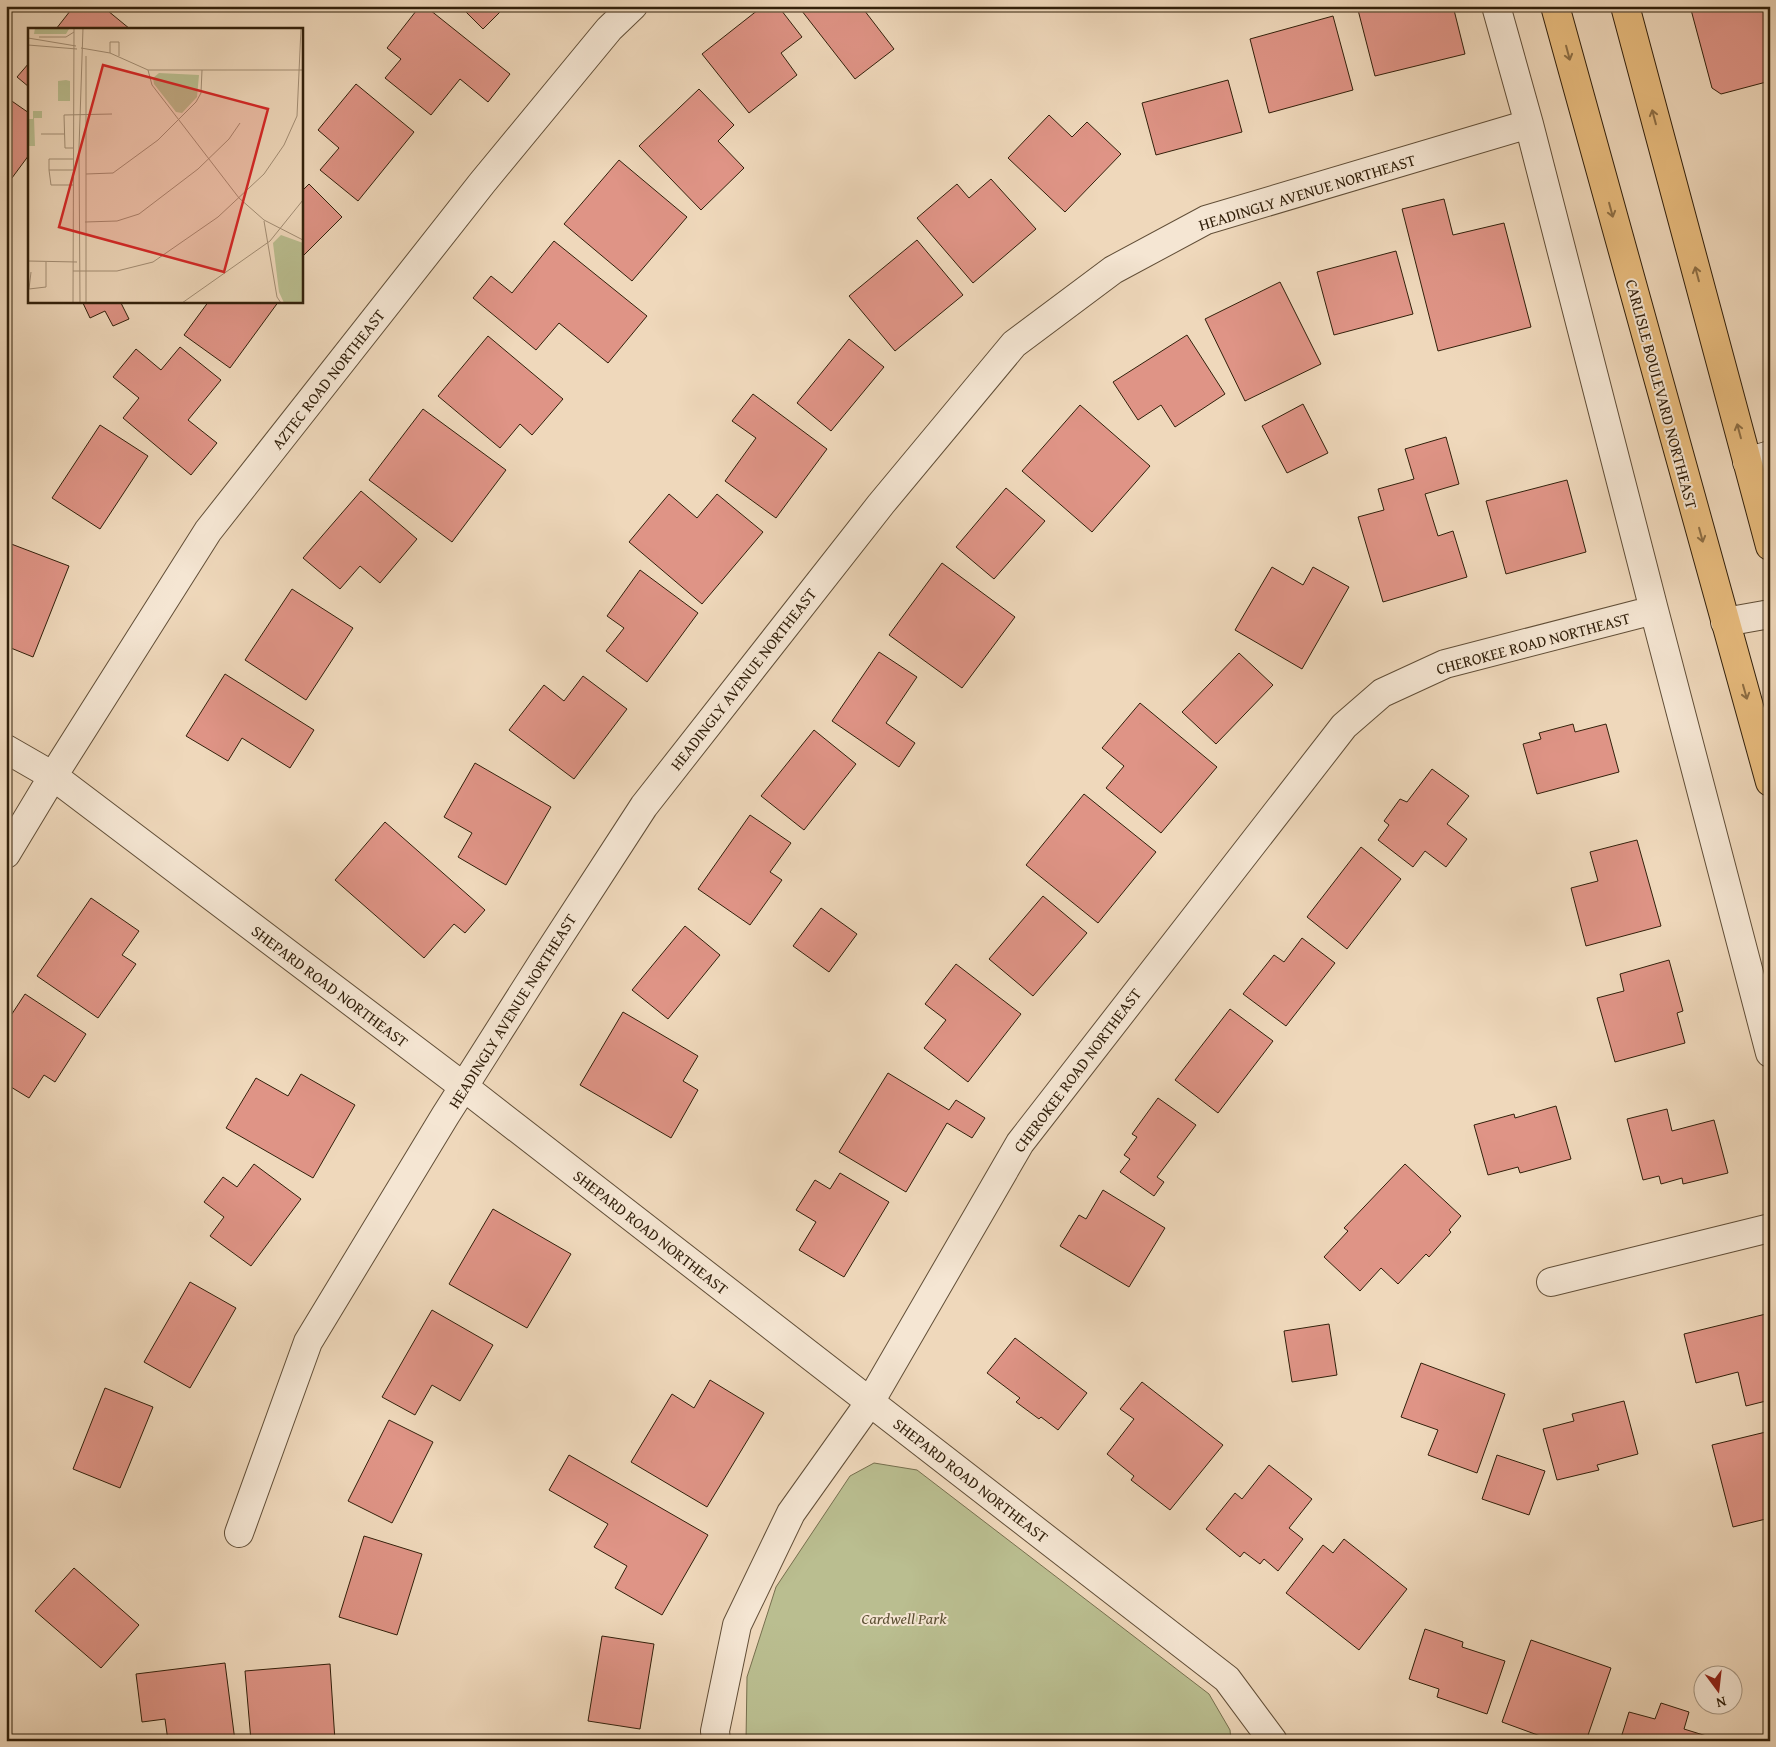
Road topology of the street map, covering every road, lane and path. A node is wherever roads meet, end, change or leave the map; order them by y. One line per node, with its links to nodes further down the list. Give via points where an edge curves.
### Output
1 (633, 6): 12 (street, AZTEC ROAD NORTHEAST, via 610,29 482,183 208,531)
2 (1496, 6): 5 (street)
3 (1555, 6): 10 (main road, CARLISLE BOULEVARD NORTHEAST, one-way to 10)
4 (1625, 6): 6 (main road, one-way to 4)
5 (1529, 124): 8 (street); 16 (street, HEADINGLY AVENUE NORTHEAST, via 1206,220 1113,270 1014,344 880,504 644,806)
6 (1758, 458): 7 (main road)
7 (1770, 546)
8 (1654, 610): 15 (street); 19 (street, CHEROKEE ROAD NORTHEAST, via 1445,664 1382,693 1344,726 1020,1143)
9 (1770, 614): 10 (street)
10 (1725, 622): 13 (main road, CARLISLE BOULEVARD NORTHEAST, one-way to 13)
11 (6, 749): 12 (street, SHEPARD ROAD NORTHEAST)
12 (53, 776): 14 (street, AZTEC ROAD NORTHEAST); 16 (street, SHEPARD ROAD NORTHEAST)
13 (1770, 782)
14 (6, 854)
15 (1770, 1053)
16 (464, 1087): 19 (street, SHEPARD ROAD NORTHEAST); 20 (street, HEADINGLY AVENUE NORTHEAST, via 308,1342)
17 (1770, 1228): 18 (street)
18 (1551, 1282)
19 (870, 1402): 21 (street, CHEROKEE ROAD NORTHEAST, via 791,1513 737,1625 715,1731); 22 (street, SHEPARD ROAD NORTHEAST, via 1227,1679)
20 (239, 1533)
21 (716, 1741)
22 (1273, 1741)

